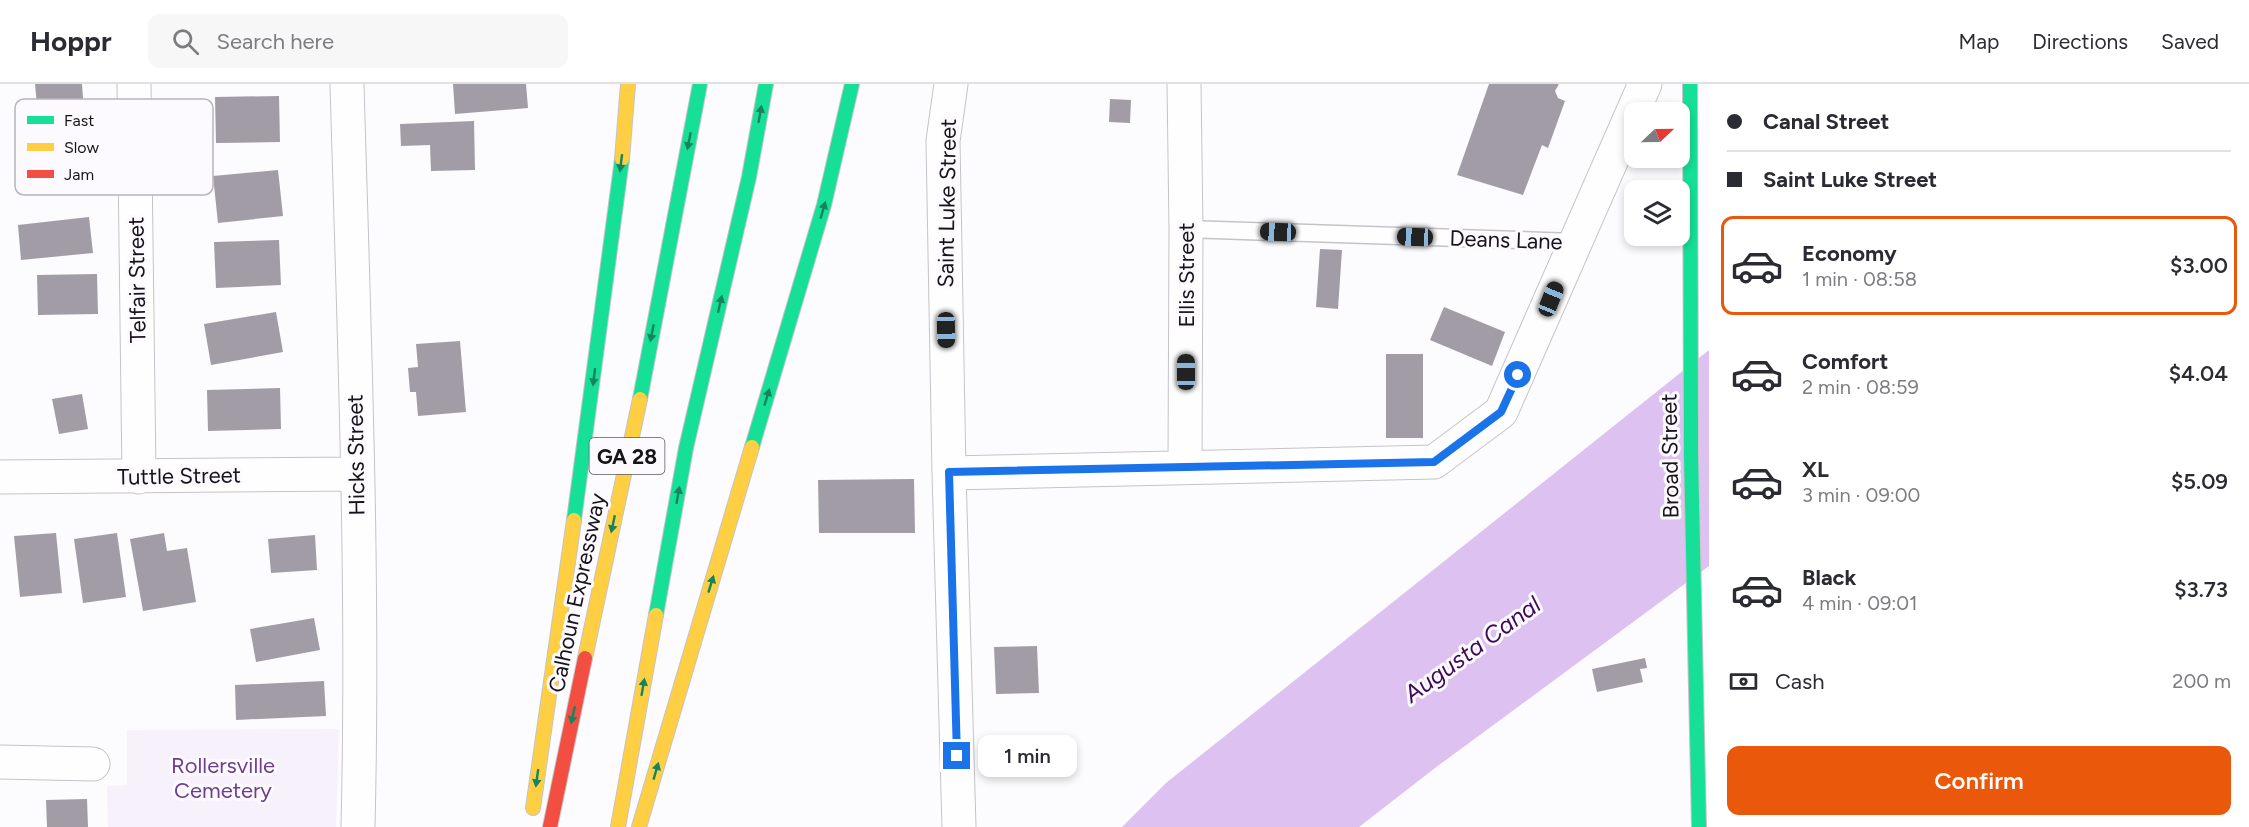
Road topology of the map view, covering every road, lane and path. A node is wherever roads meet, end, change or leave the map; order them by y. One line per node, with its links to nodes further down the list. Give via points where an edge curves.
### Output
1 (134, 84): 11 (street, Telfair Street)
2 (347, 84): 17 (street, Hicks Street)
3 (628, 84): 23 (main road, one-way to 23, via 617,200)
4 (700, 84): 24 (main road, Calhoun Expressway / GA 28, one-way to 24, via 639,403)
5 (766, 84): 25 (main road, GA 28, one-way to 5, via 686,448 749,177)
6 (852, 84): 26 (main road, one-way to 6, via 824,205)
7 (951, 84): 16 (street, Saint Luke Street, via 943,141)
8 (1184, 84): 13 (street, Ellis Street)
9 (1645, 84): 14 (street)
10 (1690, 84): 28 (main road, Broad Street, via 1692,622)
11 (134, 99)
12 (135, 195): 19 (street, Telfair Street)
13 (1186, 229): 14 (lane, Deans Lane); 15 (street, Ellis Street)
14 (1575, 242): 15 (street, via 1501,412 1434,462)
15 (1185, 466): 16 (street)
16 (949, 472): 27 (street, Saint Luke Street)
17 (357, 474): 19 (street, Tuttle Street); 22 (street, Hicks Street, via 361,734)
18 (0, 477): 19 (street, Tuttle Street)
19 (139, 477)
20 (0, 762): 21 (street)
21 (93, 764)
22 (358, 827)
23 (531, 827)
24 (550, 827)
25 (618, 827)
26 (639, 827)
27 (959, 827)
28 (1699, 827)

